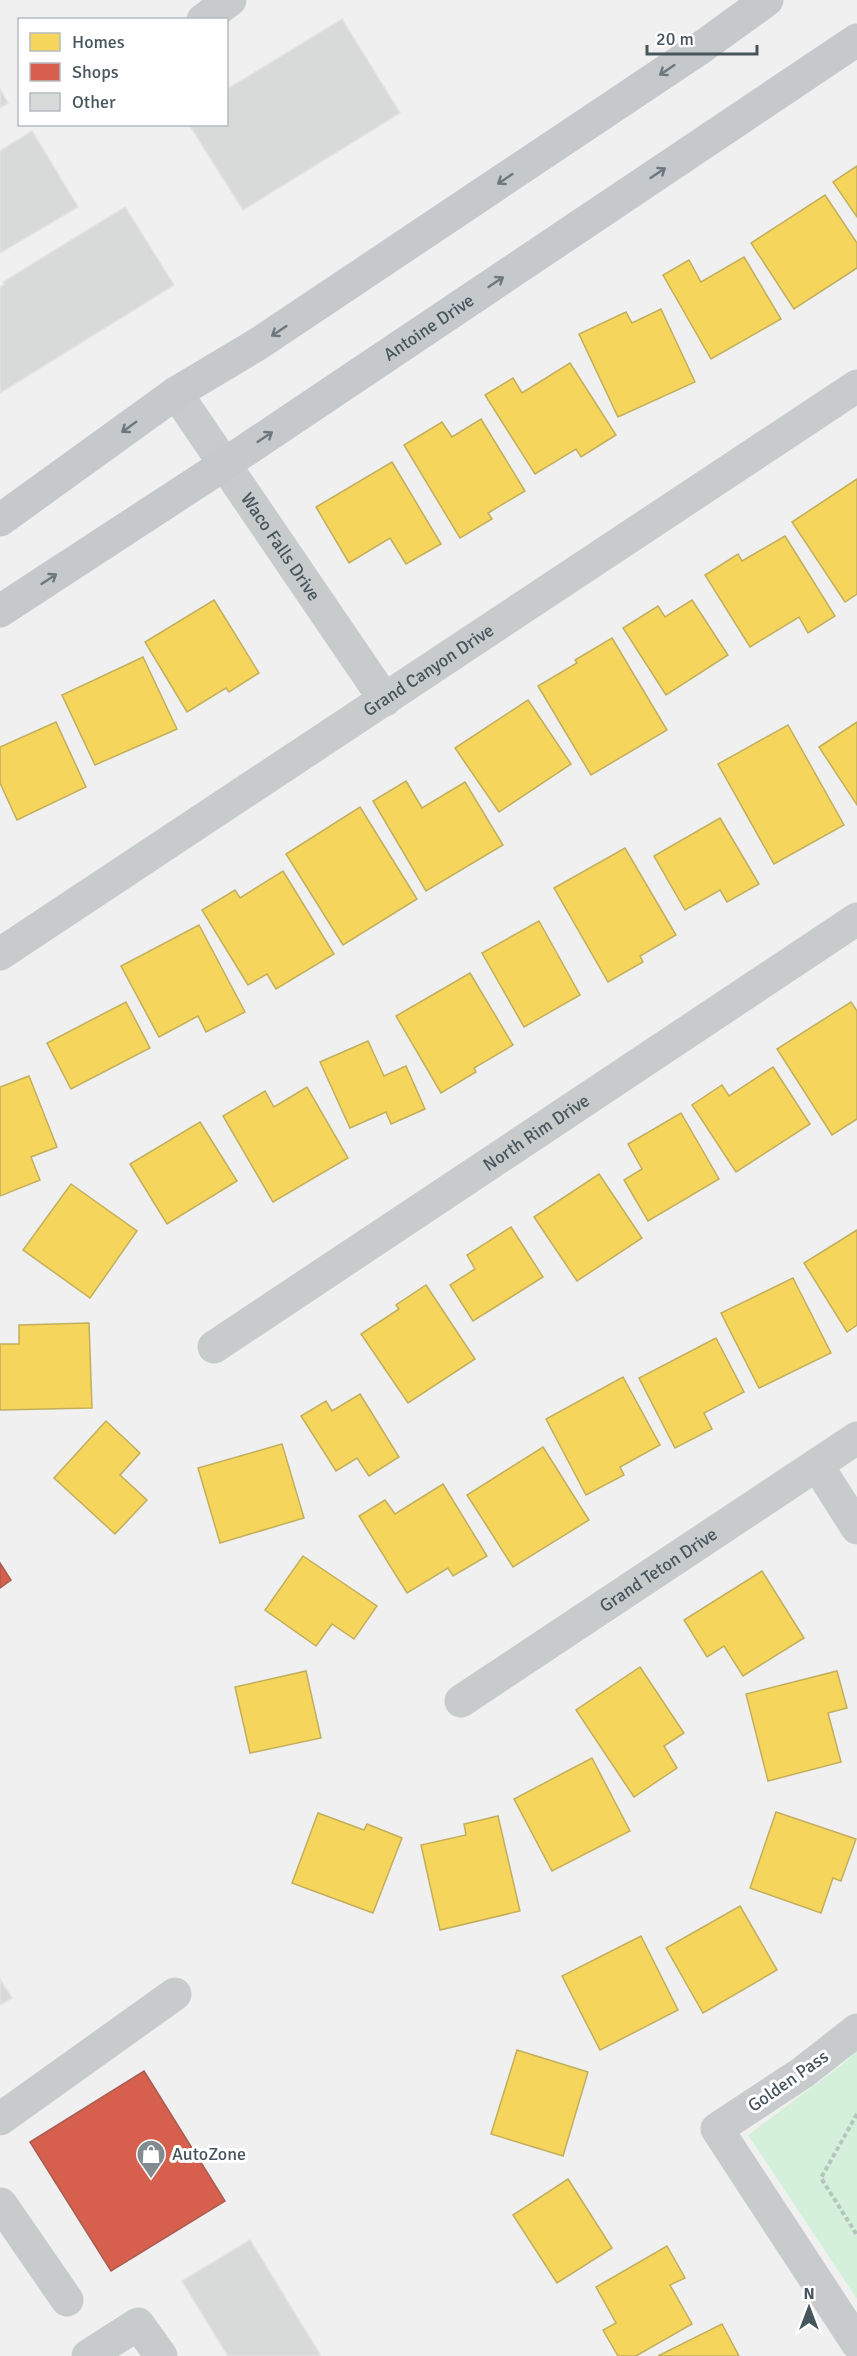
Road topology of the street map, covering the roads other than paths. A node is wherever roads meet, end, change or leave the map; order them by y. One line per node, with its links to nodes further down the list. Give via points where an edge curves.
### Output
1 (230, 0): 3 (street)
2 (767, 0): 6 (main road, one-way to 6, via 317,305)
3 (206, 18)
4 (857, 40): 7 (main road, Antoine Drive, one-way to 4)
5 (857, 386): 10 (street, Grand Canyon Drive)
6 (176, 393): 7 (street, Waco Falls Drive); 8 (main road, one-way to 8)
7 (225, 464): 9 (main road, Antoine Drive, one-way to 7); 10 (street, Waco Falls Drive)
8 (0, 520)
9 (0, 611)
10 (385, 700): 12 (street, Grand Canyon Drive)
11 (857, 919): 13 (street, North Rim Drive)
12 (0, 954)
13 (214, 1347)
14 (857, 1438): 15 (street, Grand Teton Drive)
15 (817, 1465): 16 (street); 17 (street, Grand Teton Drive)
16 (857, 1528)
17 (461, 1701)
18 (175, 1994): 20 (street)
19 (857, 2030): 23 (street, Golden Pass, via 717,2129)
20 (0, 2119)
21 (0, 2204): 22 (street)
22 (67, 2300)
23 (857, 2343)
24 (88, 2356): 25 (street, via 138,2324)
25 (161, 2356)

